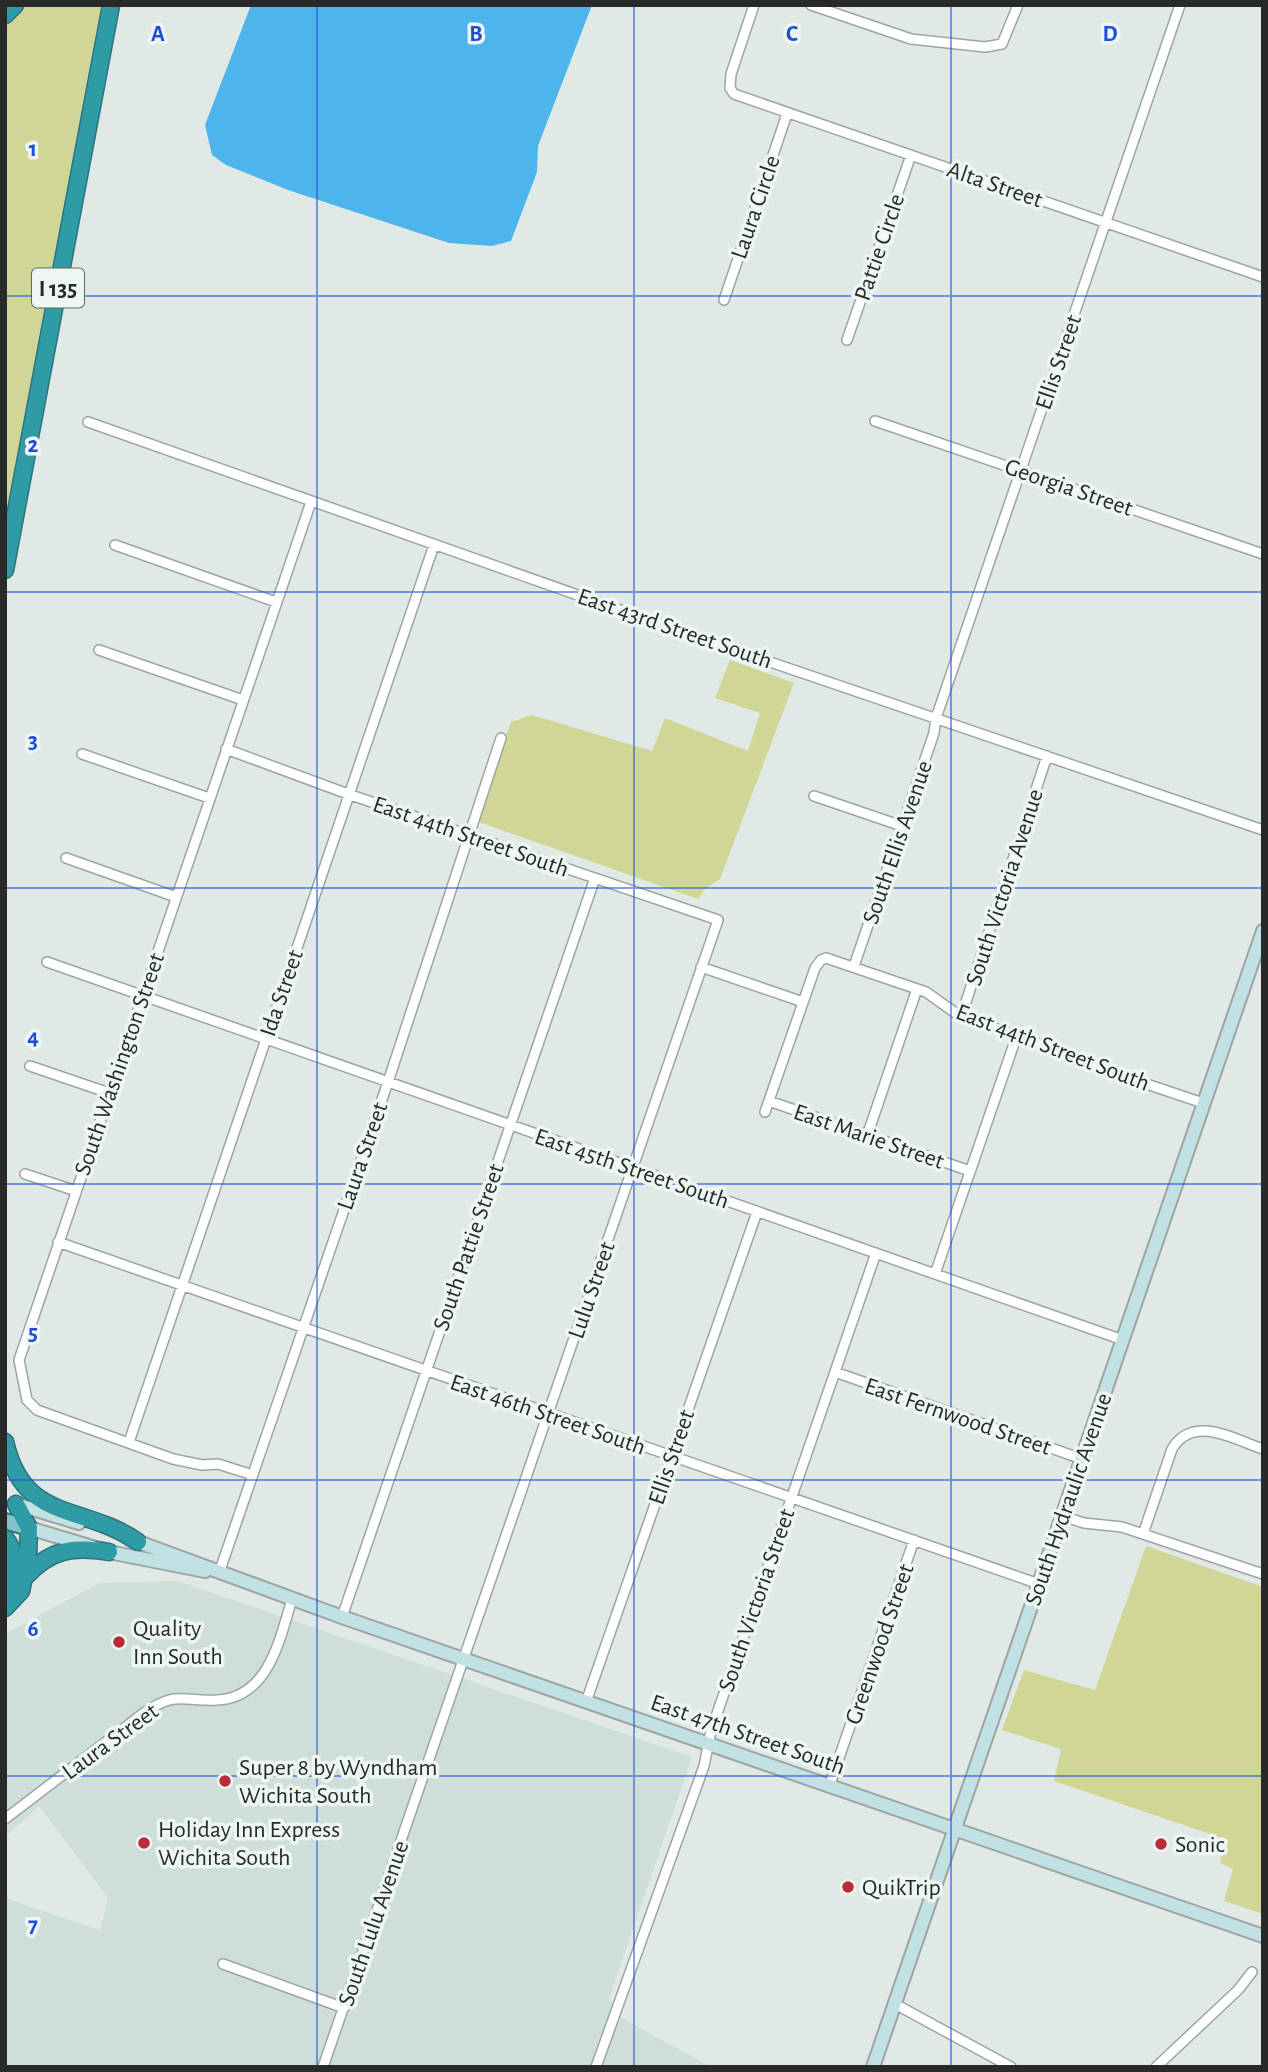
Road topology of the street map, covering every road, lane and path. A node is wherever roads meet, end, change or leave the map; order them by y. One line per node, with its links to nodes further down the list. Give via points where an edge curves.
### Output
1 (15, 5): 7 (highway)
2 (111, 5): 21 (highway, I 135)
3 (754, 5): 8 (street, Alta Street, via 730,88 734,94)
4 (810, 5): 5 (street, via 911,39 985,47 1002,44)
5 (1018, 5)
6 (1180, 5): 10 (street, Ellis Street)
7 (5, 15)
8 (787, 114): 9 (street, Alta Street); 12 (street, Laura Circle)
9 (911, 155): 10 (street, Alta Street); 13 (street, Pattie Circle)
10 (1106, 222): 11 (street, Alta Street); 16 (street, Ellis Street)
11 (1263, 277)
12 (724, 300)
13 (847, 340)
14 (875, 421): 16 (street, Georgia Street)
15 (88, 422): 17 (street, East 43rd Street South)
16 (1020, 471): 20 (street, Georgia Street); 25 (street, Ellis Street)
17 (311, 502): 19 (street, East 43rd Street South); 22 (street, South Washington Street)
18 (115, 545): 22 (street)
19 (434, 545): 25 (street, East 43rd Street South); 30 (street, Ida Street)
20 (1263, 554)
21 (5, 570)
22 (276, 602): 24 (street, South Washington Street)
23 (99, 650): 24 (street)
24 (243, 700): 27 (street, South Washington Street)
25 (936, 718): 29 (street, East 43rd Street South); 33 (street, South Ellis Avenue)
26 (501, 738): 35 (street, Laura Street)
27 (226, 749): 30 (street, East 44th Street South); 32 (street, South Washington Street)
28 (82, 754): 32 (street)
29 (1047, 756): 34 (street, East 43rd Street South); 47 (street, South Victoria Avenue)
30 (348, 794): 35 (street, East 44th Street South); 49 (street, Ida Street)
31 (814, 796): 33 (street)
32 (209, 798): 38 (street, South Washington Street)
33 (902, 826): 42 (street, South Ellis Avenue)
34 (1263, 830)
35 (468, 836): 37 (street, East 44th Street South); 51 (street, Laura Street)
36 (66, 858): 38 (street)
37 (595, 878): 39 (street, East 44th Street South); 56 (street, South Pattie Street)
38 (176, 897): 45 (street, South Washington Street)
39 (718, 920): 43 (street, Lulu Street)
40 (1263, 931): 54 (main road, South Hydraulic Avenue)
41 (47, 961): 45 (street, East 45th Street South)
42 (854, 966): 44 (street, East 44th Street South); 46 (street, East 44th Street South, via 821,960)
43 (701, 967): 46 (street); 58 (street, Lulu Street)
44 (917, 989): 47 (street, East 44th Street South); 57 (street)
45 (142, 996): 49 (street, East 45th Street South); 52 (street, South Washington Street)
46 (803, 1002): 53 (street)
47 (961, 1017): 48 (street, East 44th Street South)
48 (1017, 1035): 54 (street, East 44th Street South, via 1075,1060); 59 (street)
49 (266, 1040): 51 (street, East 45th Street South); 66 (street, Ida Street)
50 (30, 1066): 52 (street)
51 (388, 1082): 56 (street, East 45th Street South); 67 (street, Laura Street)
52 (109, 1093): 61 (street, South Washington Street)
53 (769, 1101): 55 (street); 57 (street, East Marie Street)
54 (1203, 1103): 68 (main road, South Hydraulic Avenue)
55 (765, 1112)
56 (509, 1125): 58 (street, East 45th Street South); 69 (street, South Pattie Street)
57 (867, 1136): 59 (street, East Marie Street)
58 (633, 1169): 62 (street, East 45th Street South); 71 (street, Lulu Street)
59 (970, 1171): 65 (street)
60 (25, 1174): 61 (street)
61 (76, 1191): 63 (street, South Washington Street)
62 (757, 1212): 64 (street, East 45th Street South); 75 (street, Ellis Street)
63 (58, 1242): 66 (street, East 46th Street South); 73 (street, South Washington Street, via 19,1360 27,1400 37,1410)
64 (876, 1253): 65 (street, East 45th Street South); 70 (street, South Victoria Street)
65 (935, 1274): 68 (street, East 45th Street South)
66 (181, 1286): 67 (street, East 46th Street South); 73 (street, Ida Street)
67 (303, 1328): 69 (street, East 46th Street South); 77 (street, Laura Street)
68 (1123, 1340): 76 (main road, South Hydraulic Avenue)
69 (425, 1371): 71 (street, East 46th Street South); 95 (street, South Pattie Street)
70 (835, 1372): 76 (street, East Fernwood Street); 78 (street, South Victoria Street)
71 (548, 1414): 75 (street, East 46th Street South); 96 (street, Lulu Street)
72 (5, 1442): 86 (highway, via 20,1482 44,1504 121,1530)
73 (129, 1442): 77 (street, South Washington Street, via 173,1459 218,1464)
74 (1263, 1449): 83 (street, via 1199,1430 1186,1433 1172,1449)
75 (671, 1456): 78 (street, East 46th Street South); 97 (street, Ellis Street)
76 (1082, 1460): 80 (main road, South Hydraulic Avenue)
77 (253, 1475): 88 (street, Laura Street)
78 (792, 1497): 85 (street, East 46th Street South); 98 (street, South Victoria Street)
79 (11, 1502): 82 (highway); 86 (main road, East 47th Street South)
80 (1062, 1516): 83 (street); 91 (main road, South Hydraulic Avenue)
81 (5, 1521): 82 (main road, East 47th Street South)
82 (29, 1528): 87 (main road, East 47th Street South); 90 (highway)
83 (1143, 1534): 89 (street)
84 (5, 1538): 92 (highway, via 15,1558)
85 (914, 1540): 91 (street, East 46th Street South); 99 (street, Greenwood Street)
86 (138, 1542): 88 (main road, East 47th Street South)
87 (109, 1552): 88 (main road, East 47th Street South); 90 (highway, via 62,1551 44,1559)
88 (219, 1573): 93 (main road, East 47th Street South)
89 (1263, 1574)
90 (26, 1577): 94 (highway, via 21,1591)
91 (1039, 1584): 101 (main road, South Hydraulic Avenue)
92 (5, 1586)
93 (292, 1599): 95 (main road, East 47th Street South); 100 (street, Laura Street, via 278,1647 264,1674 251,1687 217,1700 185,1697 162,1701)
94 (5, 1608)
95 (342, 1617): 96 (main road, East 47th Street South)
96 (464, 1660): 97 (main road, East 47th Street South); 106 (street, South Lulu Avenue)
97 (586, 1702): 98 (main road, East 47th Street South)
98 (709, 1744): 99 (main road, East 47th Street South); 108 (street, South Victoria Street)
99 (829, 1787): 101 (main road, East 47th Street South)
100 (5, 1819)
101 (954, 1830): 102 (main road, East 47th Street South); 105 (main road, South Hydraulic Avenue)
102 (1263, 1936)
103 (223, 1964): 106 (street)
104 (1252, 1972): 111 (street)
105 (895, 2004): 109 (main road, South Hydraulic Avenue); 110 (street)
106 (344, 2008): 107 (street, South Lulu Avenue)
107 (323, 2067)
108 (596, 2067)
109 (873, 2067)
110 (1011, 2067)
111 (1156, 2067)

